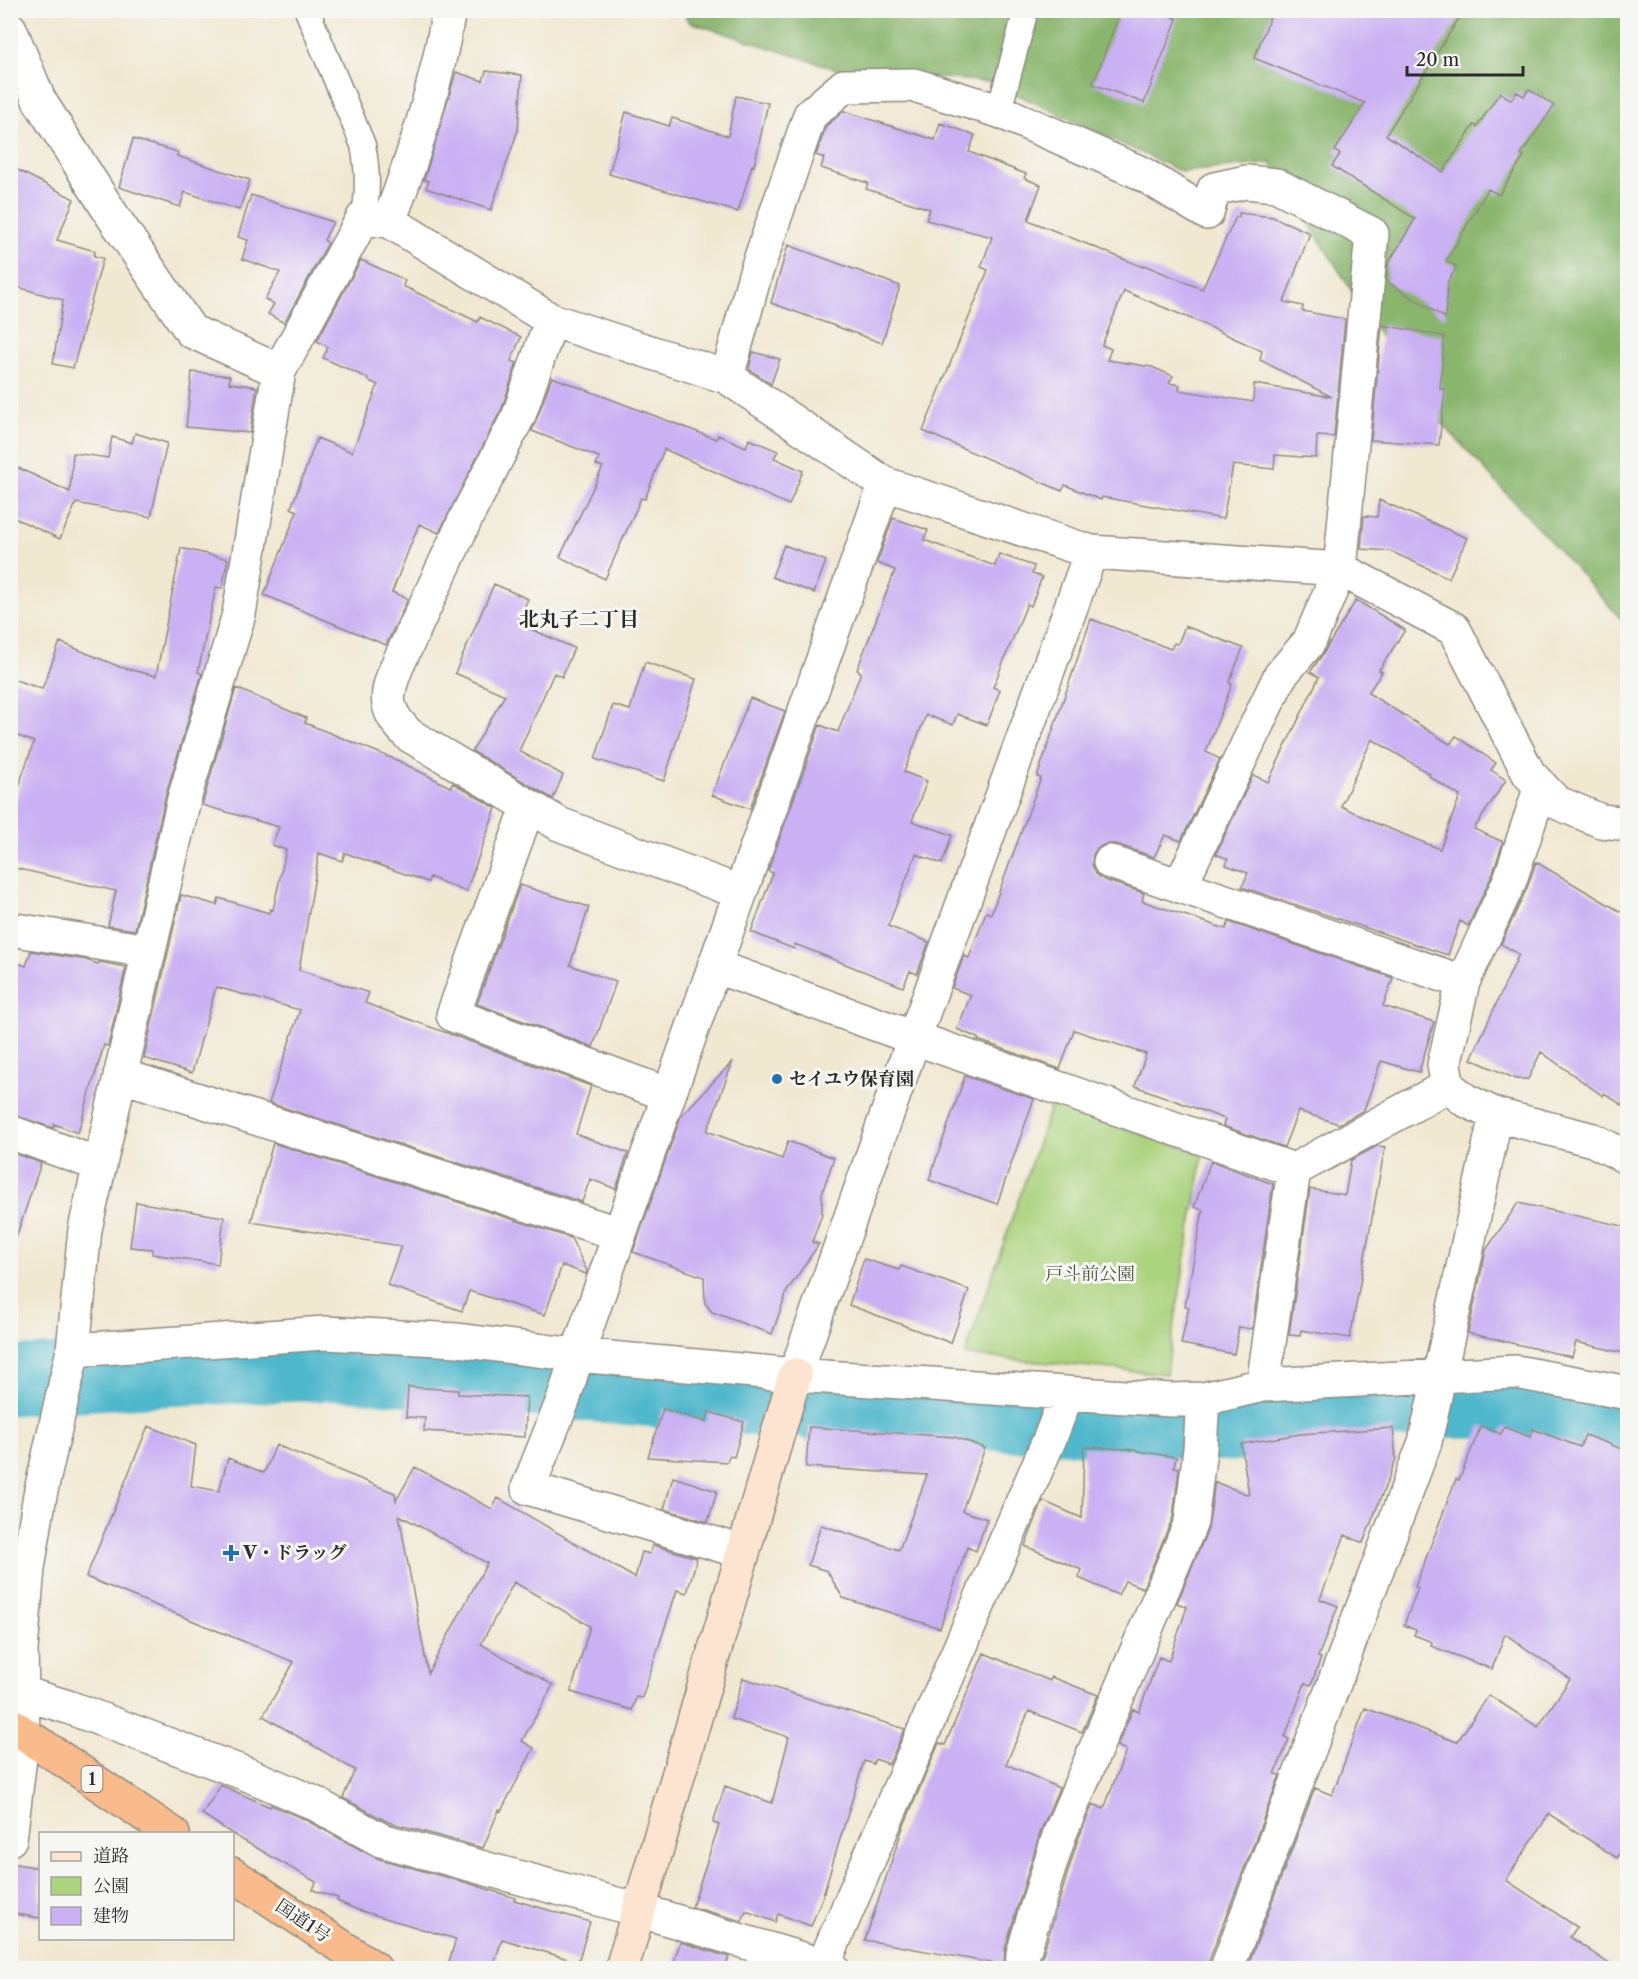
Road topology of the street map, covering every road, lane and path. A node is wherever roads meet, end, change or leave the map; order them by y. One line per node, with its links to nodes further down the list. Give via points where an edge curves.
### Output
1 (307, 10): 6 (lane, via 363,146 368,195)
2 (449, 10): 6 (street, via 411,164)
3 (1026, 10): 5 (lane)
4 (10, 29): 8 (street, via 39,100 191,331)
5 (999, 111): 9 (street, via 914,85 874,85 844,86 810,115 755,275); 12 (street, via 1142,173 1207,213 1214,189 1246,182 1276,185 1372,234)
6 (376, 220): 7 (street); 8 (street)
7 (552, 320): 9 (street); 14 (street, via 519,415 468,514 389,687 388,704 394,720 409,735)
8 (279, 371): 20 (street, via 239,614 184,799)
9 (727, 377): 10 (street)
10 (885, 484): 11 (street); 18 (street)
11 (1091, 552): 12 (street); 23 (street)
12 (1340, 569): 13 (street, via 1454,629 1530,774); 17 (street, via 1309,642 1280,676)
13 (1541, 786): 15 (street, via 1556,802 1601,820); 22 (street, via 1510,880)
14 (528, 807): 18 (street, via 559,824); 26 (street, via 453,1015)
15 (1628, 824)
16 (1110, 862): 17 (street)
17 (1180, 886): 22 (street)
18 (739, 892): 21 (street)
19 (10, 929): 20 (street)
20 (148, 951): 24 (street)
21 (714, 966): 23 (street); 26 (street)
22 (1463, 982): 25 (street, via 1444,1065)
23 (914, 1038): 31 (street); 34 (street)
24 (120, 1075): 30 (street); 32 (street)
25 (1448, 1086): 27 (street, via 1465,1100); 31 (street)
26 (669, 1095): 32 (street)
27 (1496, 1115): 29 (street, via 1593,1140); 36 (street)
28 (10, 1132): 30 (street)
29 (1628, 1158)
30 (99, 1165): 33 (street, via 85,1229)
31 (1294, 1170): 37 (street)
32 (620, 1234): 35 (street)
33 (71, 1357): 35 (street, via 325,1333 458,1340); 42 (street, via 28,1568 21,1650)
34 (795, 1374): 35 (street); 39 (street); 41 (street)
35 (571, 1376): 41 (street, via 528,1488)
36 (1440, 1377): 37 (street); 38 (street, via 1516,1372); 52 (street, via 1425,1442)
37 (1263, 1385): 40 (street)
38 (1628, 1393)
39 (1067, 1394): 40 (street); 48 (street)
40 (1203, 1399): 51 (street, via 1191,1522 1059,1836)
41 (744, 1552): 47 (street)
42 (22, 1693): 43 (street); 47 (street, via 249,1775 312,1802 381,1840)
43 (17, 1728): 44 (highway, 1); 45 (street)
44 (172, 1832)
45 (10, 1839)
46 (234, 1875): 49 (highway, 国道1号)
47 (638, 1910): 48 (street); 50 (street)
48 (828, 1967)
49 (374, 1968)
50 (622, 1968)
51 (1022, 1968)
52 (1227, 1968)

